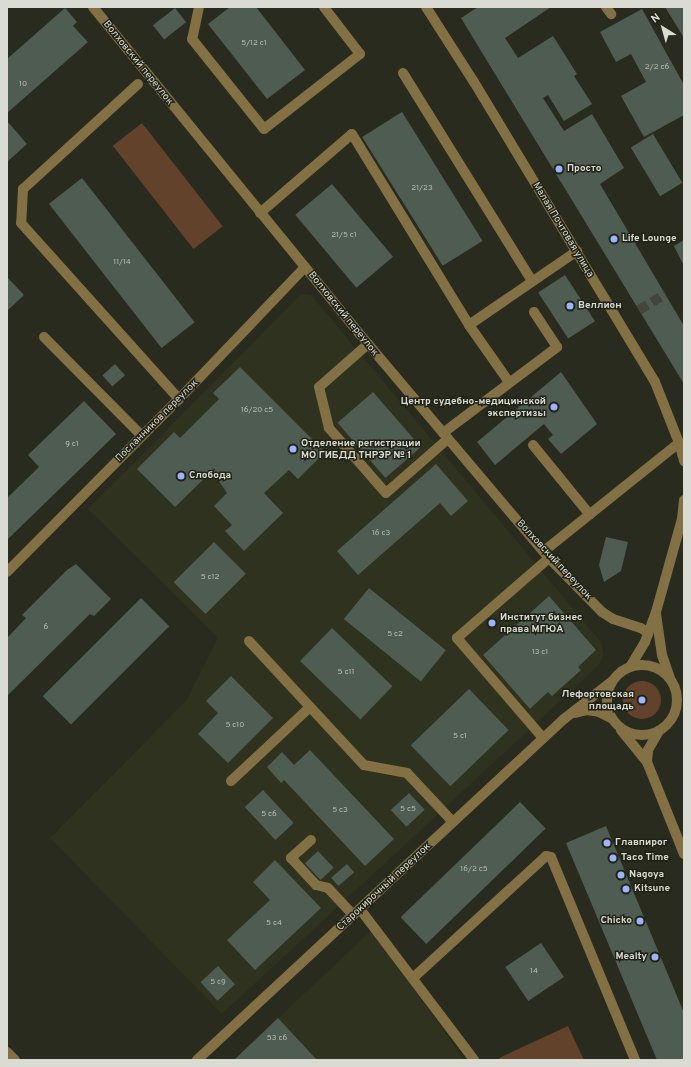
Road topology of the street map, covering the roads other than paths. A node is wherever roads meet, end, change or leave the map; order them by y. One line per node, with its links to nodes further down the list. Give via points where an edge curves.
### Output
1 (93, 7): 7 (street, Волховский переулок)
2 (199, 7): 3 (street, via 192,39 264,129 360,54)
3 (324, 7)
4 (426, 7): 8 (street, Малая Почтовая улица)
5 (403, 73): 10 (street)
6 (138, 84): 16 (street, via 23,189 21,223)
7 (260, 213): 9 (street, Волховский переулок); 12 (street, via 352,134)
8 (576, 251): 10 (street); 19 (street, Малая Почтовая улица, via 655,382)
9 (304, 267): 14 (street, Волховский переулок); 16 (street, Посланников переулок)
10 (532, 281): 12 (street)
11 (534, 312): 15 (street, via 557,347)
12 (469, 325): 15 (street)
13 (44, 337): 17 (street)
14 (368, 344): 18 (street, Волховский переулок); 18 (street, via 320,387 330,428 386,492)
15 (509, 382): 18 (street)
16 (179, 399): 17 (street, Посланников переулок)
17 (142, 436): 25 (street, Посланников переулок)
18 (445, 436): 24 (street, Волховский переулок)
19 (679, 443): 21 (street, Малая Почтовая улица); 23 (street)
20 (533, 445): 23 (street)
21 (684, 460)
22 (684, 500): 26 (street, via 682,519)
23 (590, 515): 24 (street)
24 (546, 555): 27 (street, Волховский переулок, via 602,612); 37 (street, via 457,638)
25 (7, 572)
26 (656, 612): 27 (street); 31 (street, via 662,655)
27 (648, 633): 29 (street)
28 (249, 641): 32 (street)
29 (630, 667): 30 (street, via 619,673); 31 (street, via 654,667 664,673)
30 (611, 682): 33 (street, Старокирочный переулок); 34 (street, via 607,694)
31 (672, 683): 36 (street, via 677,704 668,724)
32 (310, 707): 39 (street); 40 (street, via 364,765 407,773)
33 (571, 714): 34 (street, via 587,710); 37 (street, Старокирочный переулок)
34 (611, 718): 35 (street)
35 (619, 727): 36 (street, via 638,736); 38 (street)
36 (659, 731): 38 (street, via 648,750)
37 (543, 738): 40 (street, Старокирочный переулок)
38 (647, 762): 42 (street)
39 (231, 781)
40 (453, 822): 43 (street, Старокирочный переулок)
41 (311, 840): 43 (street, via 291,858 316,885 328,888)
42 (684, 854)
43 (356, 912): 44 (street); 47 (street, Старокирочный переулок)
44 (413, 978): 48 (street); 49 (street, via 546,856 551,857)
45 (7, 1052): 46 (street)
46 (15, 1060)
47 (197, 1060)
48 (474, 1060)
49 (635, 1060)

